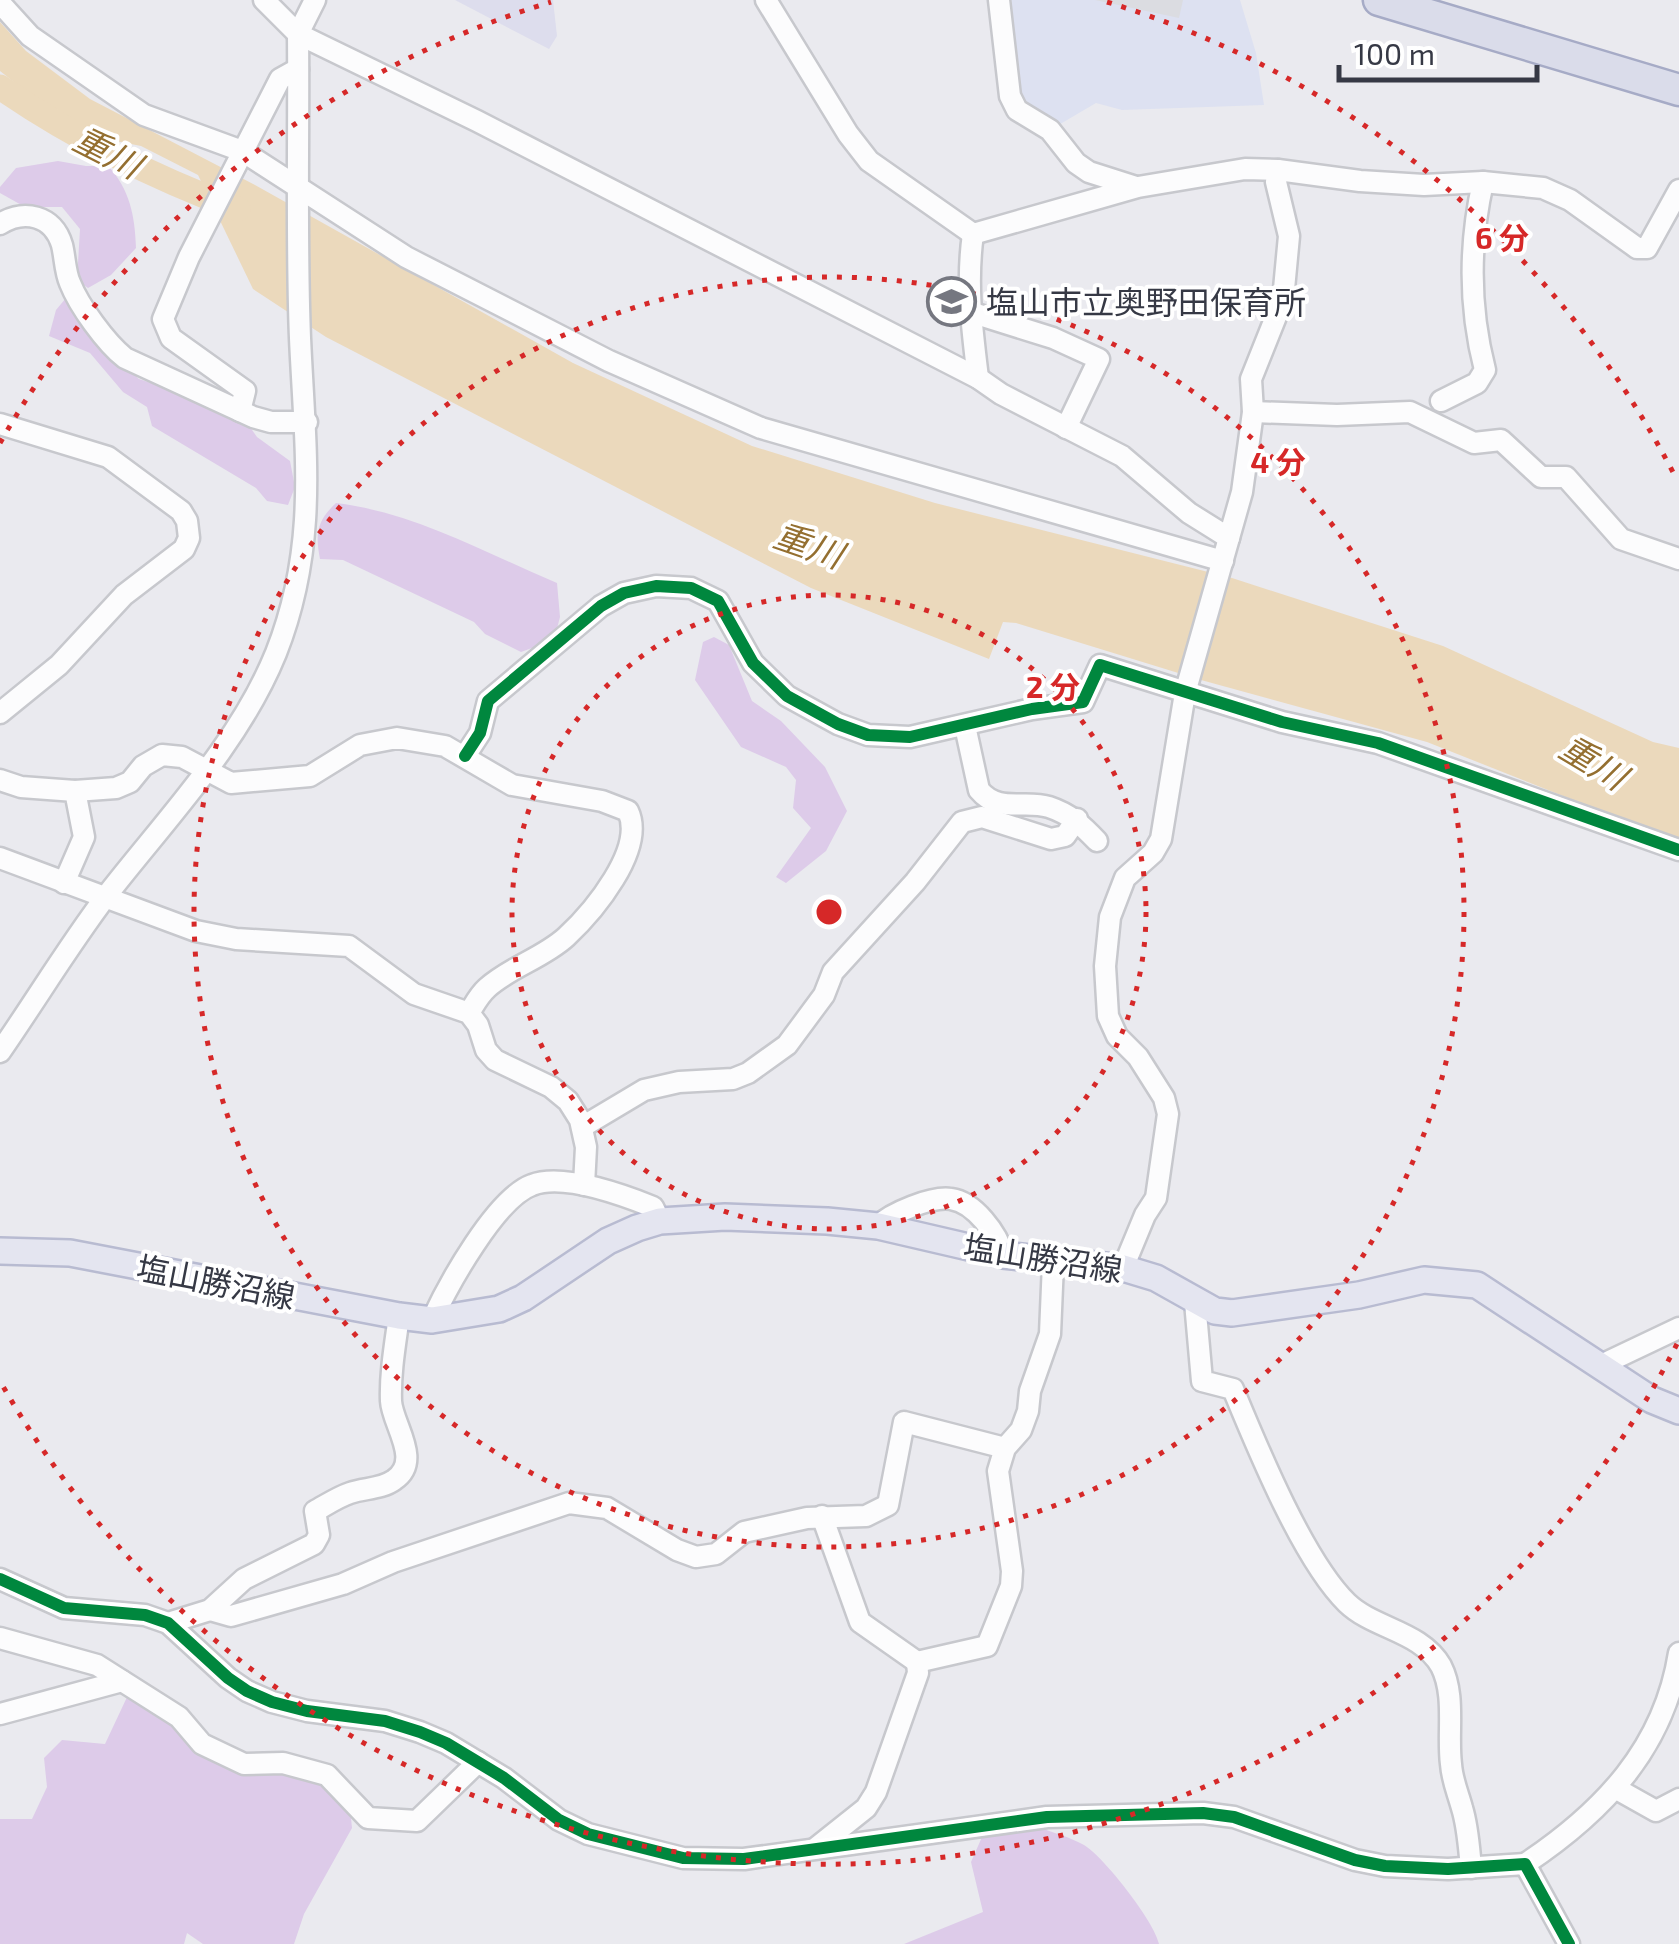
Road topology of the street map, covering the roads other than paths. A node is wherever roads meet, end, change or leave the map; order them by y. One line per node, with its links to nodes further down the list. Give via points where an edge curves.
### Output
1 (264, 0): 7 (street)
2 (315, 0): 7 (street)
3 (766, 0): 17 (street, via 870,160)
4 (999, 0): 13 (street, via 1017,110 1050,130 1089,172)
5 (1379, 0): 9 (highway)
6 (0, 3): 10 (street, via 30,36 144,115)
7 (298, 34): 8 (street); 19 (street)
8 (298, 69): 10 (street, via 280,79); 14 (street)
9 (1679, 90)
10 (241, 153): 14 (street); 21 (street, via 163,319 171,338 245,391)
11 (1278, 170): 12 (street, via 1392,183); 13 (street, via 1245,169); 22 (street, via 1288,254 1279,308 1251,379)
12 (1483, 182): 15 (street, via 1543,188 1637,248 1648,248); 20 (street, via 1472,232 1475,332 1485,370 1478,383)
13 (1138, 188): 17 (street)
14 (300, 189): 23 (street); 28 (street, via 406,257 609,362 761,428)
15 (1679, 190)
16 (0, 224): 21 (street, via 25,214 50,224 69,282 110,346)
17 (973, 234): 18 (street)
18 (970, 312): 19 (street); 25 (street, via 1099,358)
19 (978, 378): 25 (street)
20 (1441, 402)
21 (240, 411): 23 (street, via 271,422)
22 (1253, 412): 26 (street); 27 (street, via 1410,412 1474,443 1501,440 1541,477 1566,477 1621,540)
23 (306, 422): 33 (street, via 306,522 290,616 274,658)
24 (0, 424): 30 (street, via 108,457 181,511 189,538 177,556 124,595 58,666)
25 (1066, 428): 26 (street, via 1122,456)
26 (1229, 538): 28 (street)
27 (1679, 559)
28 (1223, 560): 29 (street)
29 (1185, 693): 31 (street, via 1100,665 1083,702); 38 (street, via 1378,744); 51 (street, via 1161,839 1125,878 1110,917 1108,1016 1168,1114 1156,1198)
30 (0, 713)
31 (965, 726): 32 (street, via 910,737 868,735 838,724 786,696 753,663 718,601 692,588 656,586 601,606 488,702 480,733); 36 (street, via 986,799 1046,806)
32 (464, 756): 33 (street, via 397,738 360,745 310,776 232,783); 42 (street, via 512,785 620,806 633,822 627,854 608,888 564,938 484,990)
33 (206, 770): 35 (street, via 182,757 162,756 116,788); 41 (street)
34 (0, 780): 35 (street)
35 (75, 791): 40 (street, via 84,837)
36 (1076, 820): 37 (street); 44 (street, via 1065,836 1052,840 982,817 962,822 833,972 787,1045 732,1079 644,1090)
37 (1096, 840)
38 (1679, 850)
39 (0, 858): 40 (street)
40 (64, 883): 41 (street)
41 (104, 898): 42 (street, via 236,939 349,946 414,994); 43 (street)
42 (469, 1014): 44 (street, via 486,1050 568,1100)
43 (0, 1052)
44 (582, 1128): 45 (street)
45 (584, 1185): 46 (street, via 653,1208); 54 (street, via 533,1184 514,1195 454,1273)
46 (660, 1222): 47 (main road, 塩山勝沼線, via 725,1217); 54 (main road, 塩山勝沼線, via 608,1241 523,1298)
47 (878, 1226): 49 (main road, 塩山勝沼線); 49 (street, via 889,1215 954,1198 998,1237)
48 (0, 1251): 53 (main road, 塩山勝沼線, via 70,1253)
49 (1003, 1254): 50 (main road, 塩山勝沼線)
50 (1053, 1263): 51 (main road, 塩山勝沼線); 58 (street, via 1050,1334 1028,1411)
51 (1123, 1268): 52 (main road, 塩山勝沼線, via 1156,1278)
52 (1195, 1302): 56 (main road, 塩山勝沼線, via 1232,1313 1424,1280 1477,1285); 73 (street, via 1202,1382 1233,1389 1318,1563 1354,1609 1412,1639 1440,1665)
53 (399, 1316): 54 (main road, 塩山勝沼線); 61 (street, via 391,1408 404,1435 401,1474 315,1511 314,1544 244,1579)
54 (432, 1320)
55 (1679, 1328): 56 (street)
56 (1599, 1366): 57 (main road, 塩山勝沼線)
57 (1679, 1411)
58 (1005, 1448): 59 (street, via 904,1422 888,1506 866,1516); 65 (street, via 998,1472 1012,1571 990,1640)
59 (822, 1516): 61 (street, via 744,1532 716,1554 696,1558 607,1508 569,1503 343,1584 231,1616); 65 (street, via 860,1622)
60 (0, 1579): 62 (street, via 64,1608)
61 (210, 1610): 62 (street)
62 (168, 1623): 68 (street, via 228,1678 260,1697 385,1721 446,1742)
63 (0, 1638): 66 (street, via 97,1665)
64 (1679, 1652): 69 (street, via 1654,1736)
65 (917, 1662): 71 (street, via 876,1792)
66 (122, 1680): 67 (street); 68 (street, via 179,1717 202,1744 244,1764 283,1763 327,1776 368,1818 416,1821)
67 (0, 1714)
68 (478, 1762): 71 (street, via 559,1820 632,1846 683,1858 728,1859)
69 (1615, 1788): 70 (street, via 1656,1812); 72 (street, via 1569,1834)
70 (1679, 1800)
71 (815, 1849): 73 (street, via 1047,1817 1203,1813 1384,1866)
72 (1526, 1864): 73 (street); 74 (street)
73 (1471, 1868)
74 (1569, 1944)

